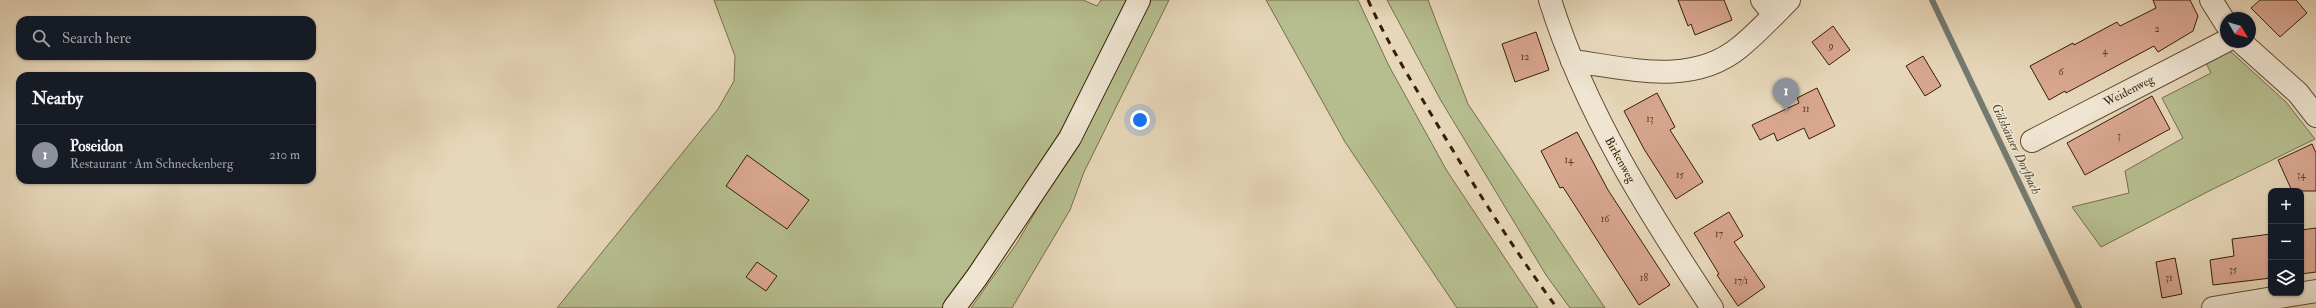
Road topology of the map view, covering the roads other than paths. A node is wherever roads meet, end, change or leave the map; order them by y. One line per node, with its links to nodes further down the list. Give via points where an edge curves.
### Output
1 (1139, 0): 13 (street, via 1070,138)
2 (1550, 0): 8 (street, Birkenweg)
3 (2211, 0): 5 (street)
4 (1775, 5): 8 (street, via 1739,48 1713,64 1689,71 1661,72)
5 (2220, 14)
6 (2220, 44): 11 (street, Weidenweg)
7 (2248, 48): 9 (street)
8 (1572, 61): 14 (street, Birkenweg, via 1597,117 1655,222)
9 (2307, 97): 10 (street)
10 (2316, 116)
11 (2032, 142)
12 (2316, 291): 15 (street)
13 (954, 308)
14 (1712, 308)
15 (2213, 308)

